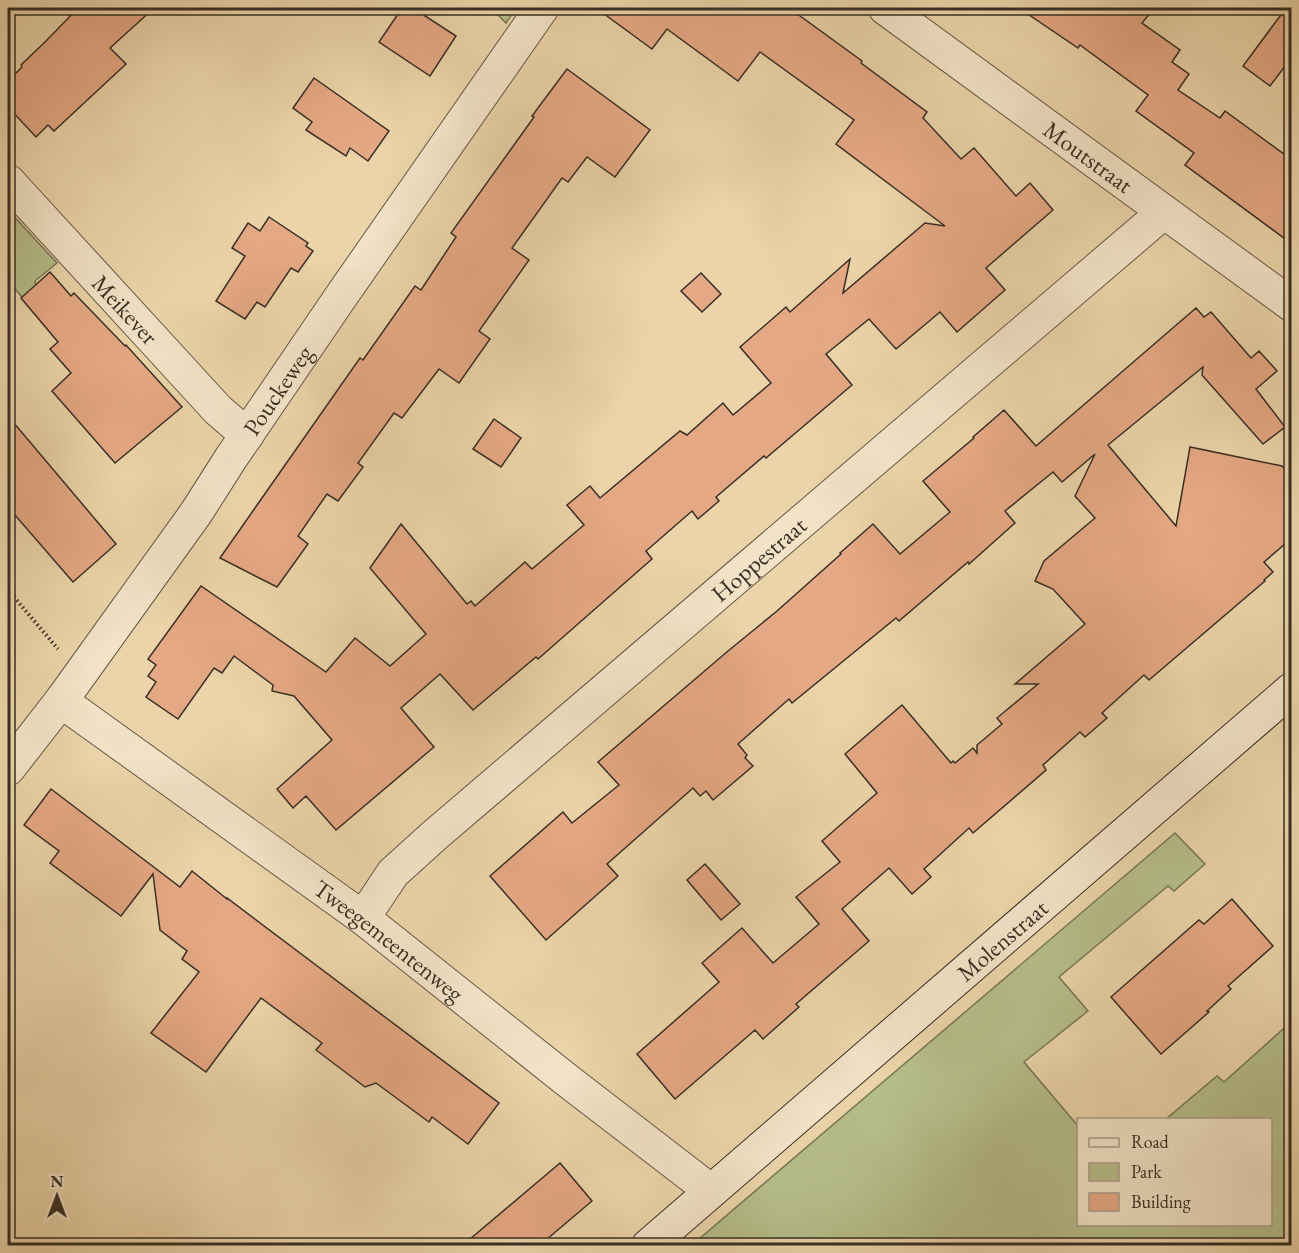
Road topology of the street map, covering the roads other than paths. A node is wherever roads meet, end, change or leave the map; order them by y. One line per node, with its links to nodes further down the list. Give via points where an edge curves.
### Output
1 (542, 8): 6 (street, Pouckeweg)
2 (885, 8): 4 (street, Moutstraat)
3 (8, 182): 6 (street, Meikever, via 218,410)
4 (1164, 212): 5 (street, Moutstraat); 10 (street, Hoppestraat, via 435,835 393,873)
5 (1292, 305)
6 (248, 435): 8 (street, Pouckeweg)
7 (1292, 689): 11 (street, Molenstraat)
8 (61, 700): 9 (street, Pouckeweg); 10 (street, Tweegemeentenweg)
9 (8, 769)
10 (363, 918): 11 (street, Tweegemeentenweg)
11 (711, 1191): 12 (street, Molenstraat)
12 (648, 1245)

